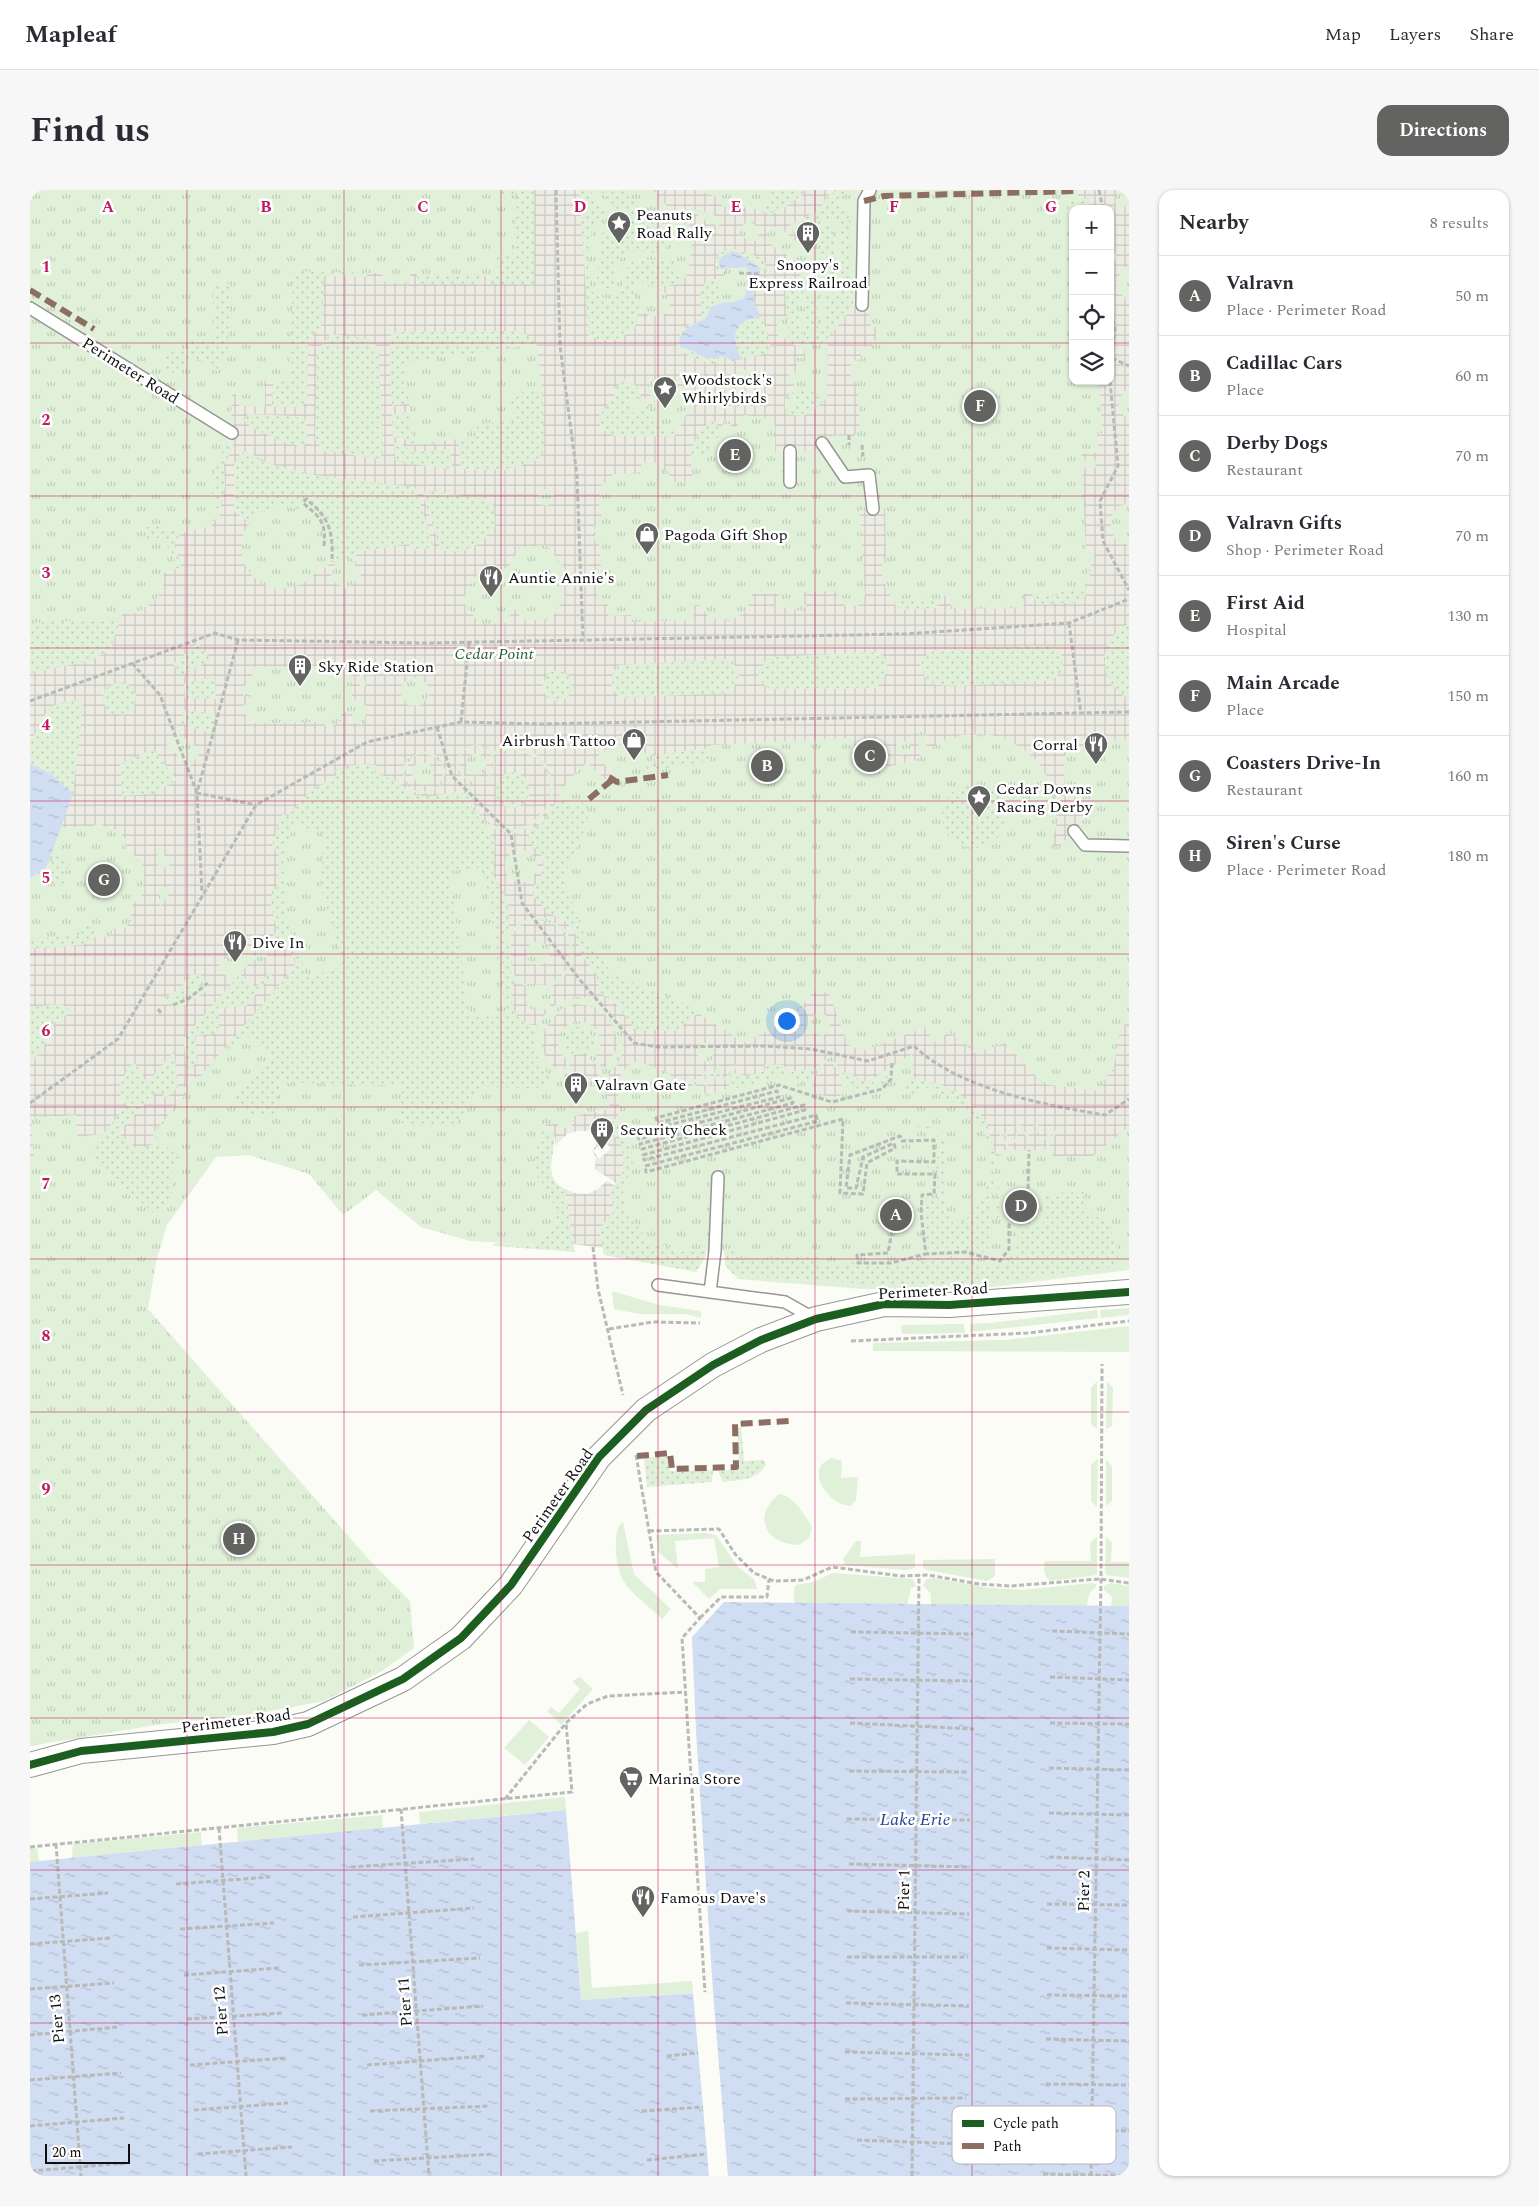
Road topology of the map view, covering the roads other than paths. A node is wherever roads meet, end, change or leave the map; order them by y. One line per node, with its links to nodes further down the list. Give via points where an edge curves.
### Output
1 (870, 190): 2 (lane, via 864,201)
2 (862, 305)
3 (30, 308): 4 (lane, Perimeter Road)
4 (232, 433)
5 (822, 443): 8 (lane, via 845,477 868,474)
6 (790, 451): 7 (lane)
7 (790, 482)
8 (873, 509)
9 (1074, 831): 10 (lane, via 1085,845)
10 (1129, 846)
11 (718, 1177): 13 (lane)
12 (658, 1285): 13 (lane)
13 (710, 1292): 15 (lane, via 785,1302)
14 (1129, 1292): 15 (street, Perimeter Road, via 949,1305 884,1304)
15 (816, 1319): 16 (street, Perimeter Road, via 761,1340 713,1365 646,1410 599,1457 511,1585 461,1638 403,1679 308,1724 273,1732 81,1751)
16 (30, 1765)

